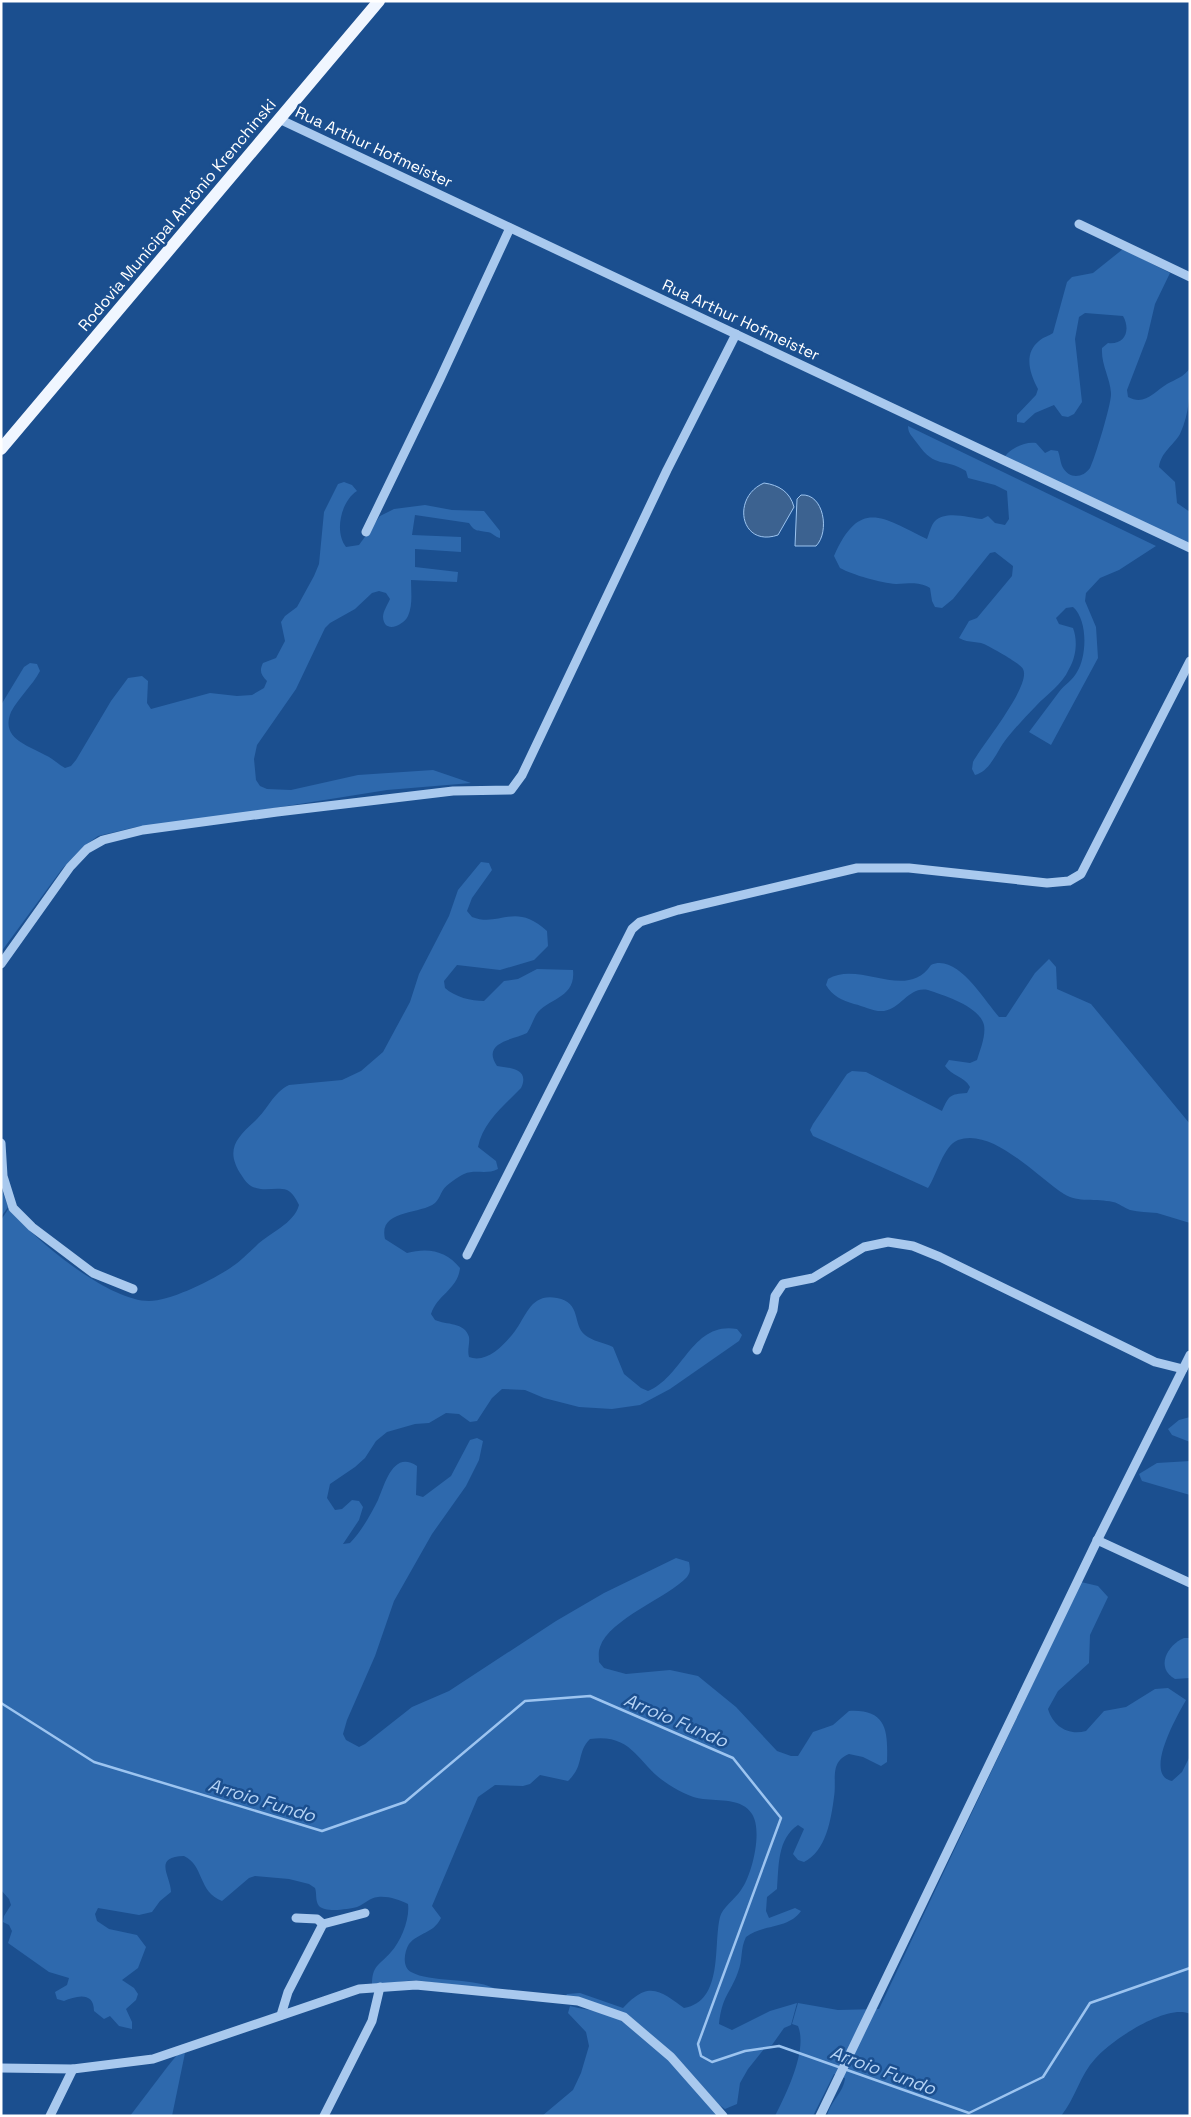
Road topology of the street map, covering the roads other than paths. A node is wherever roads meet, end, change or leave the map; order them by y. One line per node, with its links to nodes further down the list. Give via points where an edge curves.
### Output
1 (378, 1): 2 (main road, Rodovia Municipal Antônio Krenchinski)
2 (279, 119): 4 (street, Rua Arthur Hofmeister); 7 (main road, Rodovia Municipal Antônio Krenchinski)
3 (1079, 224): 5 (street)
4 (510, 228): 6 (street, Rua Arthur Hofmeister); 8 (street)
5 (1190, 277)
6 (736, 334): 9 (street, Rua Arthur Hofmeister); 11 (street, via 667,470 522,775 511,790 454,792 277,812 143,830 103,840 87,849 70,867)
7 (1, 449)
8 (366, 532)
9 (1190, 548)
10 (1190, 661): 13 (street, via 1081,874 1070,882 1047,883 909,868 857,868 640,922 632,929)
11 (1, 964)
12 (1, 1143): 14 (street, via 3,1176 13,1208 93,1273)
13 (466, 1255)
14 (133, 1289)
15 (757, 1350): 17 (street, via 773,1310 775,1296 784,1284 813,1278 864,1247 888,1242 913,1246 940,1257 1155,1362)
16 (1190, 1355): 17 (street)
17 (1183, 1370): 18 (street)
18 (1097, 1540): 19 (street); 30 (street)
19 (1190, 1583)
20 (365, 1912): 22 (street)
21 (296, 1918): 22 (street, via 317,1919)
22 (323, 1924): 24 (street, via 288,1992)
23 (380, 1988): 24 (street, via 359,1989); 28 (street, via 372,2021); 29 (street, via 416,1985 578,2002 624,2017 672,2057)
24 (281, 2015): 26 (street, via 153,2059)
25 (1, 2068): 26 (street)
26 (72, 2069): 27 (street)
27 (50, 2116)
28 (324, 2116)
29 (723, 2116)
30 (820, 2116)

